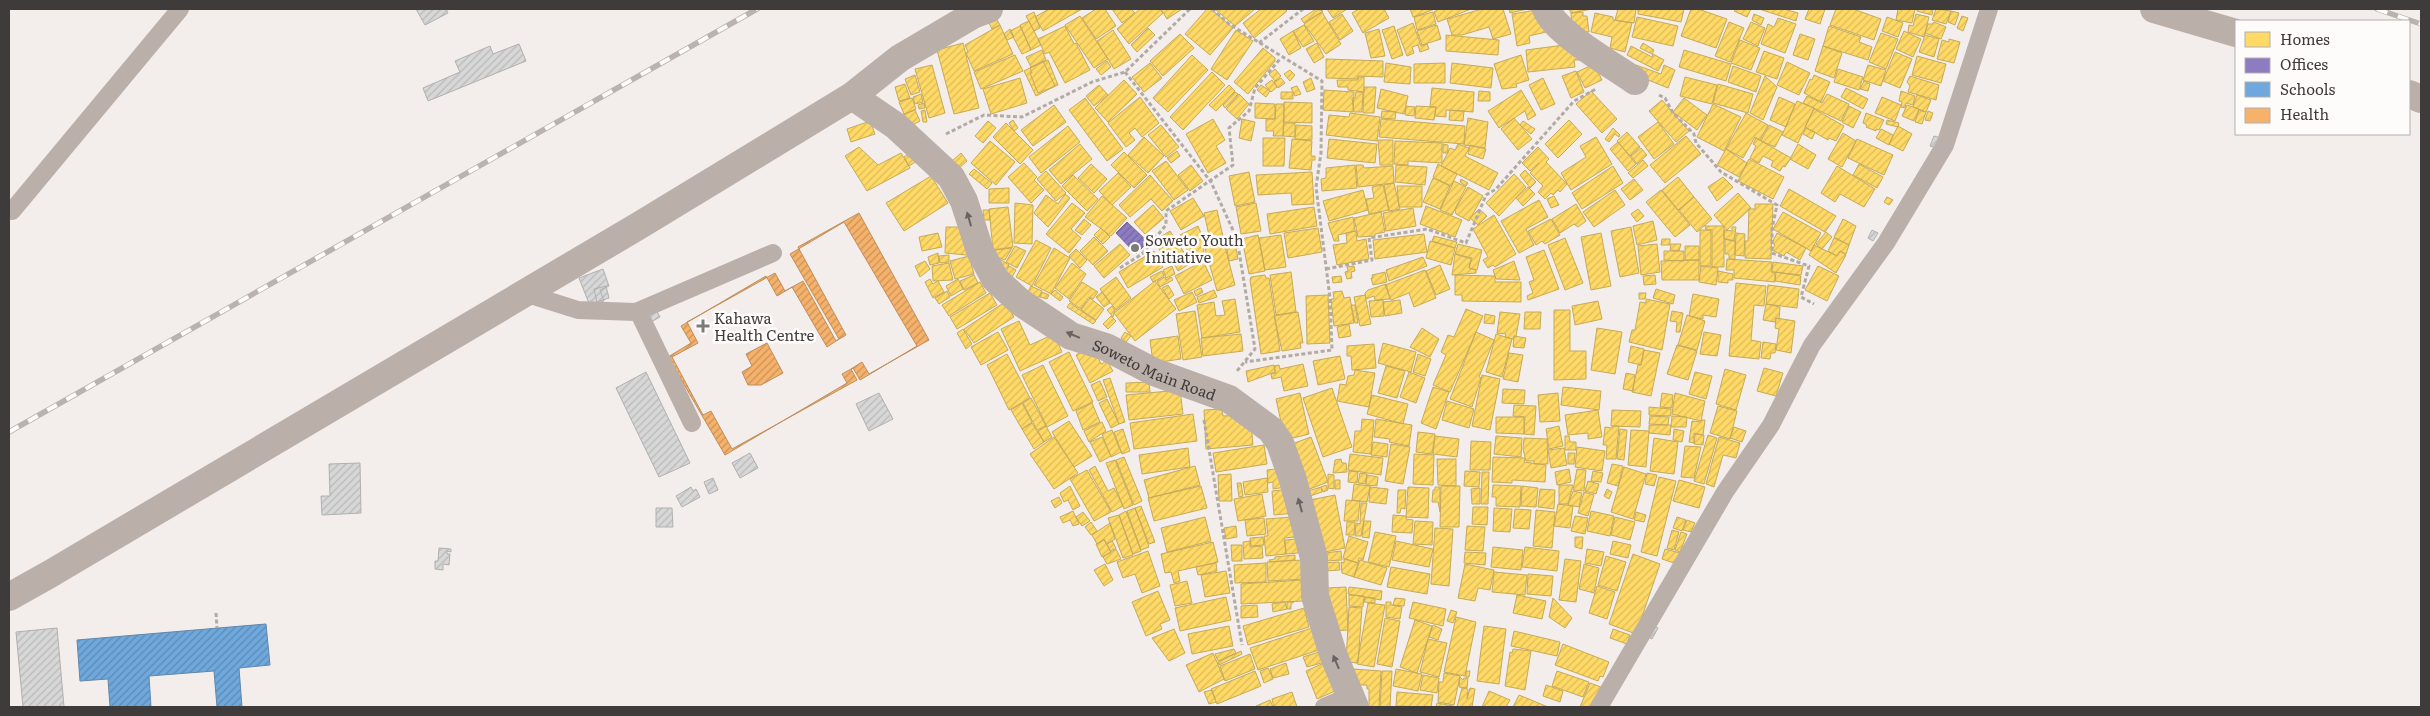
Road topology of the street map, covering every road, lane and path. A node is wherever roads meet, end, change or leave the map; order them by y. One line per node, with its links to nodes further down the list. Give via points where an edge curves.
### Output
1 (180, 9): 17 (lane)
2 (989, 9): 14 (street, via 900,58)
3 (1190, 9): 12 (path)
4 (1212, 9): 10 (path, via 1229,24)
5 (1303, 9): 10 (path)
6 (1546, 9): 13 (street, via 1551,19 1565,32)
7 (1989, 9): 23 (lane, via 1945,145 1886,243)
8 (2154, 9): 9 (street)
9 (2235, 33)
10 (1259, 42): 11 (path)
11 (1281, 58): 16 (path, via 1255,88 1250,111 1229,128 1233,165); 20 (path, via 1322,81 1322,153 1316,187)
12 (1124, 72): 15 (path, via 1092,82 1022,117 984,116); 16 (path)
13 (1629, 77): 20 (path, via 1574,101 1496,188 1486,195 1466,243 1426,229 1370,238 1372,260); 23 (path, via 1665,98 1673,113 1694,134 1696,143 1721,172 1777,205 1772,253 1810,266 1801,297)
14 (852, 96): 15 (street, Soweto Main Road, via 896,126); 21 (street)
15 (918, 147): 25 (street, Soweto Main Road, one-way to 15, via 1154,372 1106,347 1071,336 1020,302 995,278 980,251 964,201 951,177)
16 (1211, 182): 19 (path, via 1166,211 1166,226 1142,254); 24 (path, via 1237,238 1254,350)
17 (12, 211)
18 (773, 254): 22 (lane)
19 (1120, 268)
20 (1326, 269): 24 (path, via 1332,350)
21 (524, 293): 22 (lane, via 578,310); 28 (street)
22 (638, 311): 27 (lane)
23 (1834, 315): 34 (lane, via 1812,346 1770,425 1725,492)
24 (1245, 362): 26 (path, via 1238,370)
25 (1198, 388): 26 (street, Soweto Main Road); 31 (path)
26 (1229, 399): 32 (street, Soweto Main Road, one-way to 26, via 1332,654 1314,596 1314,558 1280,443 1271,430)
27 (692, 423)
28 (9, 597)
29 (216, 613): 30 (path)
30 (217, 628)
31 (1242, 645)
32 (1353, 702): 33 (lane)
33 (1324, 707)
34 (1599, 707)

